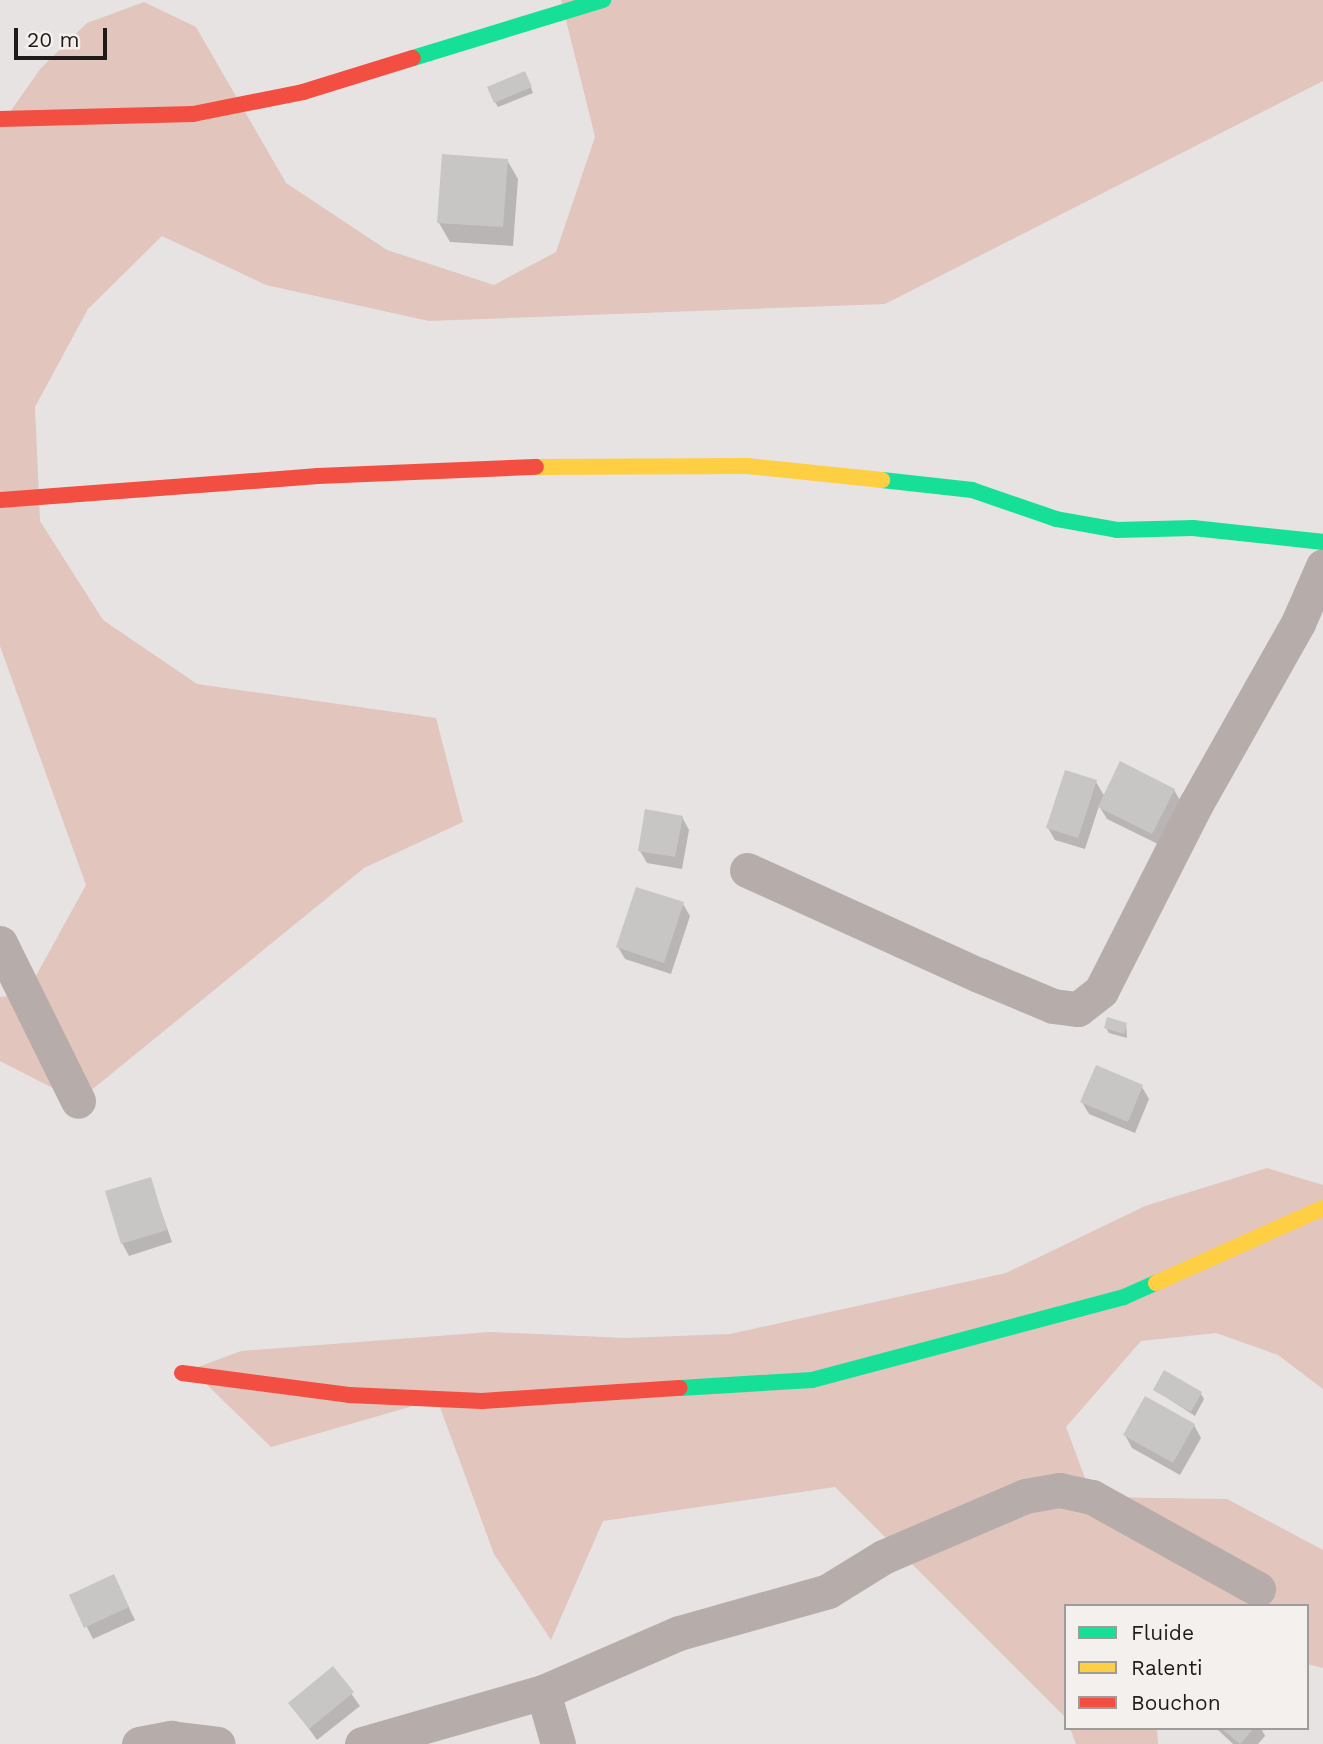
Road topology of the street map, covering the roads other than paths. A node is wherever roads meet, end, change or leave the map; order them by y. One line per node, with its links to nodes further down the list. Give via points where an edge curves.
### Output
1 (603, 0): 2 (street, via 303,92 193,114)
2 (0, 119)
3 (0, 500): 4 (street, via 318,476 617,464 747,466 972,490 1056,519 1116,530 1193,528)
4 (1323, 542)
5 (1323, 566): 6 (street, via 1298,622 1196,803 1101,991 1078,1009 1028,996)
6 (747, 870)
7 (0, 943): 8 (street)
8 (78, 1101)
9 (1323, 1208): 10 (street, via 1124,1297 812,1380 482,1401 349,1395)
10 (181, 1373)
11 (1258, 1589): 12 (street, via 1092,1497 1059,1490 1025,1496 883,1558 828,1591 679,1633)
12 (543, 1692): 15 (street); 16 (street)
13 (138, 1744): 14 (street, via 171,1738)
14 (218, 1744)
15 (362, 1744)
16 (558, 1744)

